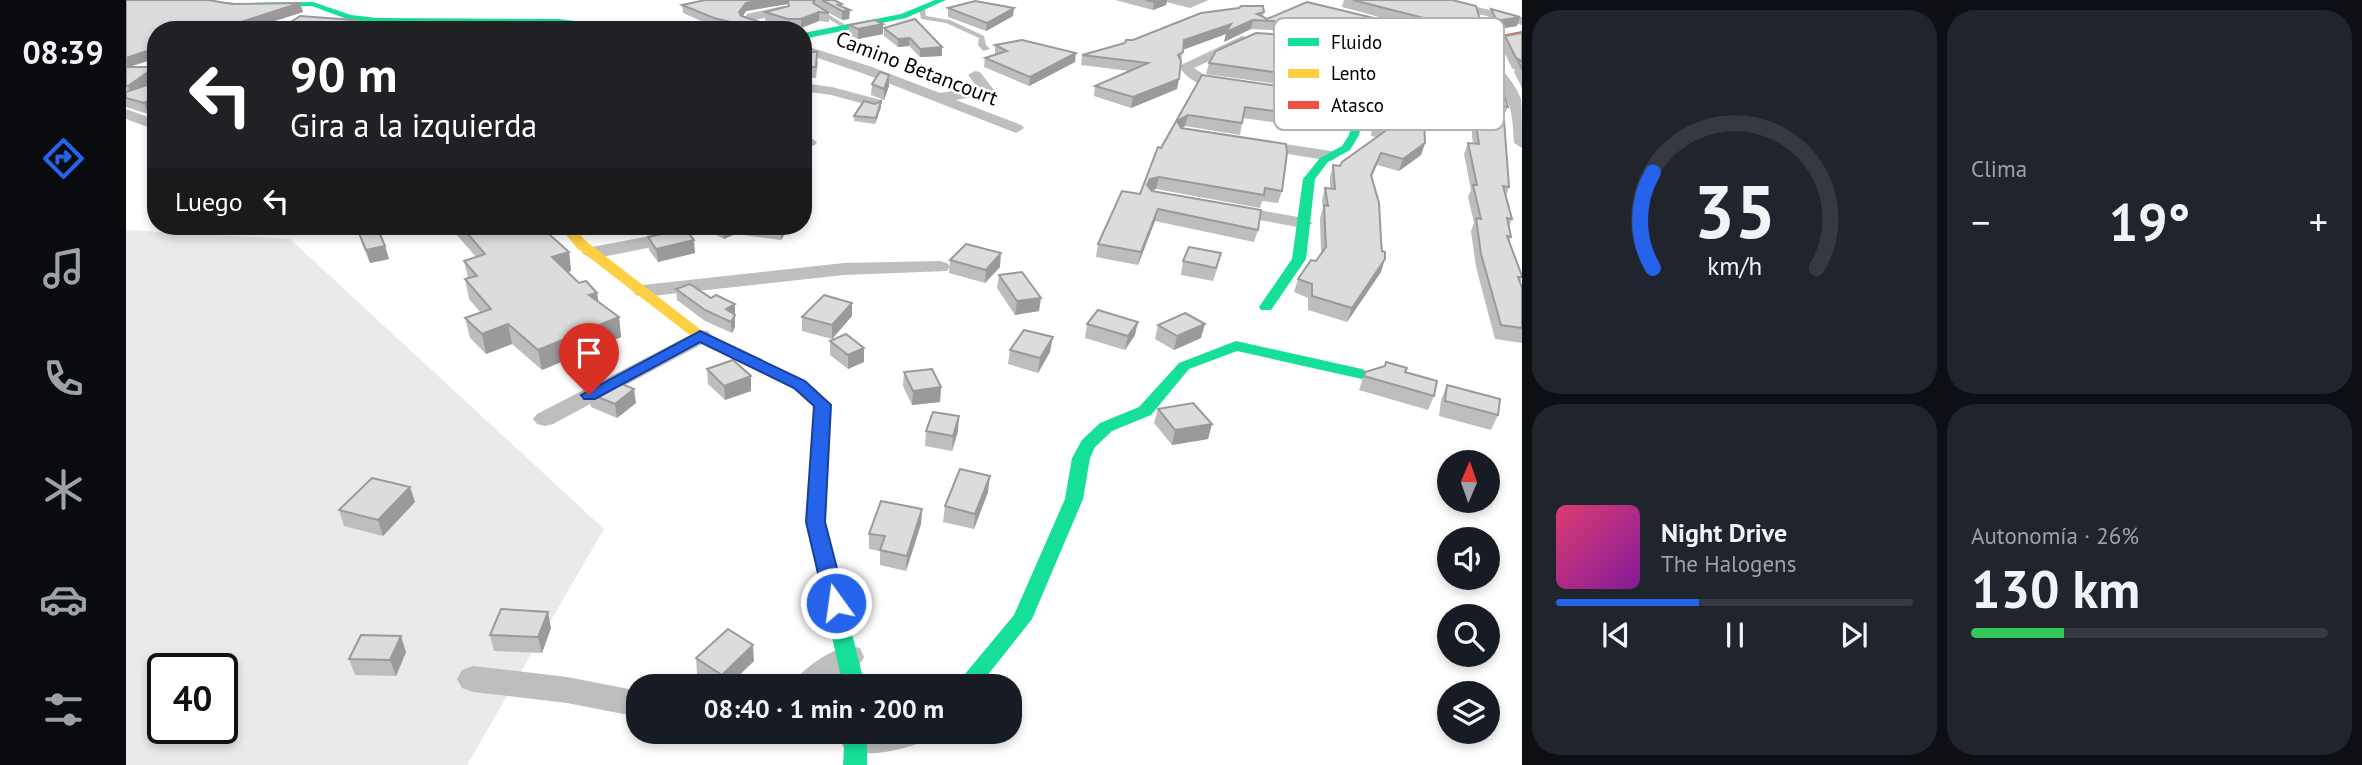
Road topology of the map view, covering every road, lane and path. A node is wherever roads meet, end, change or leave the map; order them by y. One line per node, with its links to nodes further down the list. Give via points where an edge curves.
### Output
1 (208, 0): 6 (street, via 256,6)
2 (942, 0): 7 (street)
3 (1164, 0): 4 (street, via 1190,4)
4 (1203, 0)
5 (1429, 0): 12 (street)
6 (312, 2): 10 (street)
7 (922, 9): 13 (street); 18 (lane, via 923,18 948,21 982,37)
8 (783, 10): 11 (street)
9 (818, 10): 13 (lane)
10 (373, 21)
11 (749, 21)
12 (1522, 21)
13 (847, 28): 14 (street)
14 (812, 34)
15 (1522, 34): 17 (street)
16 (1261, 36): 22 (street, via 1251,36 1186,66 1205,81)
17 (1504, 37)
18 (986, 49)
19 (812, 52): 24 (street, Camino Betancourt)
20 (975, 75): 24 (street, via 987,90)
21 (1504, 86): 31 (street, via 1515,100)
22 (1241, 87)
23 (812, 88): 25 (street)
24 (939, 98): 28 (street, Camino Betancourt)
25 (876, 103)
26 (126, 114): 27 (street)
27 (147, 122)
28 (1016, 128)
29 (1355, 130): 32 (street, via 1346,148)
30 (1238, 142): 32 (street)
31 (1522, 143)
32 (1331, 156): 34 (street, via 1309,178)
33 (1210, 206): 34 (street)
34 (1304, 223): 40 (street, via 1299,259)
35 (574, 235): 37 (street)
36 (680, 235): 37 (street)
37 (592, 253): 39 (street)
38 (940, 267): 39 (street, via 845,269)
39 (643, 292): 41 (street)
40 (1266, 307)
41 (700, 336): 43 (street); 44 (street, via 799,384 823,405 815,522)
42 (1362, 374): 45 (street, via 1236,346 1184,366 1145,411 1106,427 1088,444 1074,499 1022,619)
43 (545, 419)
44 (852, 671)
45 (975, 674)
46 (473, 679): 47 (street)
47 (626, 701)
48 (877, 744): 49 (street)
49 (857, 753)

